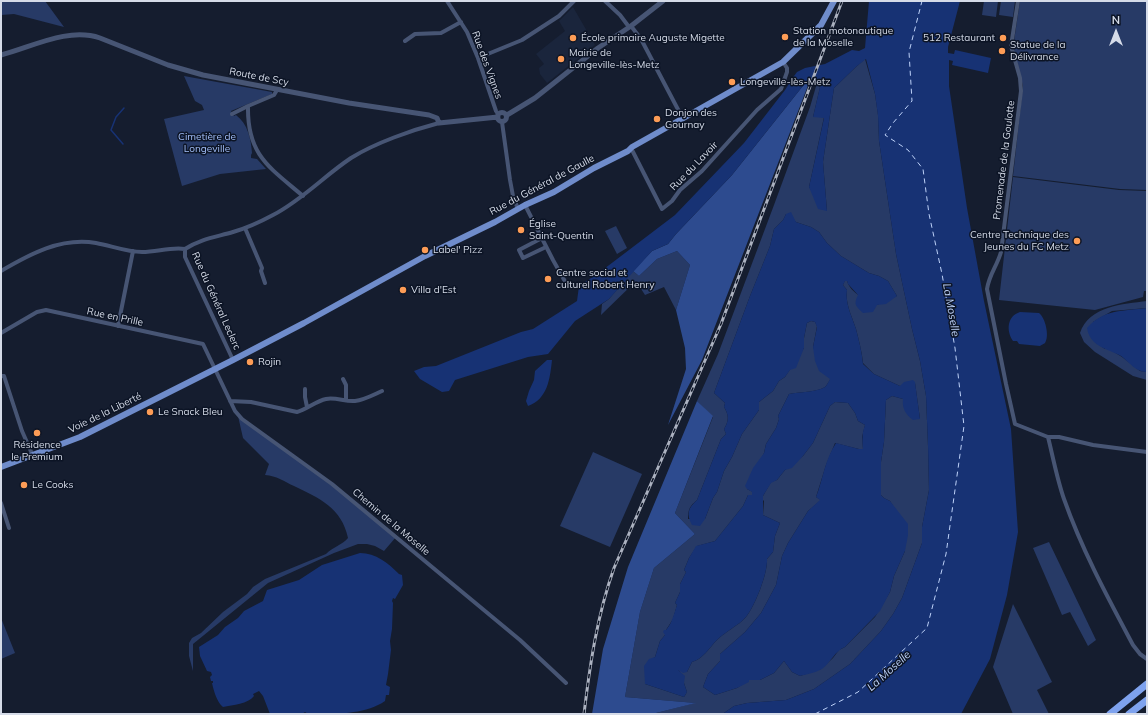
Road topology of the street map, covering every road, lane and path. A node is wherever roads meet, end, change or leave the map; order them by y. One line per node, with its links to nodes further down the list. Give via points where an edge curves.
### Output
1 (447, 1): 8 (street, Rue des Vignes)
2 (574, 1): 12 (street, via 559,16 522,40)
3 (605, 1): 9 (street)
4 (663, 1): 9 (street)
5 (827, 1): 7 (street)
6 (1018, 1): 45 (street, Promenade de la Goulotte, via 1011,46 1021,91 1001,252 987,288 1015,424)
7 (833, 3): 13 (main road, Rue du Général de Gaulle, via 821,25)
8 (461, 22): 10 (street, Rue des Vignes, via 441,33 415,34); 12 (street, Rue des Vignes)
9 (630, 26): 18 (street, via 535,98); 19 (street, via 641,39)
10 (405, 41)
11 (1, 55): 14 (street, Route de Scy, via 60,37 77,34 95,36 186,71)
12 (478, 58): 17 (street, Rue des Vignes)
13 (783, 62): 19 (main road, Rue du Général de Gaulle); 22 (street, Rue du Lavoir, via 787,72 781,89 757,110 662,209)
14 (278, 90): 15 (street, via 274,95); 21 (street, Route de Scy, via 429,115 437,118)
15 (248, 106): 16 (street); 23 (street, via 249,128 260,156 266,165)
16 (232, 114)
17 (498, 115): 18 (street); 20 (street); 21 (street)
18 (507, 115): 20 (street, via 506,120)
19 (683, 119): 22 (main road, Rue du Général de Gaulle)
20 (502, 122): 25 (street, via 513,196)
21 (439, 123): 23 (street, via 407,133 356,155)
22 (631, 148): 24 (main road, Rue du Général de Gaulle, via 554,192)
23 (303, 196): 26 (street, via 272,216)
24 (525, 205): 25 (main road, Rue du Général de Gaulle); 27 (street)
25 (518, 209): 36 (main road, Rue du Général de Gaulle, via 425,256)
26 (245, 228): 29 (street, via 195,242); 32 (street, via 262,268)
27 (542, 238): 28 (street); 28 (street, via 519,250 523,258)
28 (546, 247): 33 (street)
29 (185, 249): 30 (street, via 174,247 154,251); 36 (street, Rue du Général Leclerc, via 185,257)
30 (133, 251): 31 (street, via 96,243 65,243 27,256); 34 (street)
31 (1, 271)
32 (265, 283)
33 (567, 284)
34 (118, 326): 35 (street, Rue en Prille, via 41,310); 37 (street, Rue en Prille, via 200,342)
35 (1, 333)
36 (234, 360): 37 (main road, Rue du Général de Gaulle)
37 (215, 370): 43 (street, Chemin de la Moselle); 47 (main road, Voie de la Liberté, via 86,434)
38 (1, 376): 47 (street, via 4,376)
39 (343, 379): 42 (street, via 346,385)
40 (305, 389): 44 (street)
41 (382, 391): 42 (street, via 357,401)
42 (346, 400): 44 (street, via 328,398)
43 (230, 401): 44 (street, via 251,402 297,412); 52 (street, Chemin de la Moselle, via 242,419 332,484 520,640)
44 (307, 407)
45 (1048, 437): 46 (street); 51 (street, via 1064,498 1081,540 1133,645)
46 (1147, 452)
47 (33, 456): 48 (main road, Voie de la Liberté)
48 (1, 467)
49 (1, 504): 50 (street)
50 (9, 528)
51 (1147, 659)
52 (566, 683)
53 (1147, 684): 55 (highway)
54 (1147, 700): 56 (highway)
55 (1110, 714)
56 (1129, 714)

